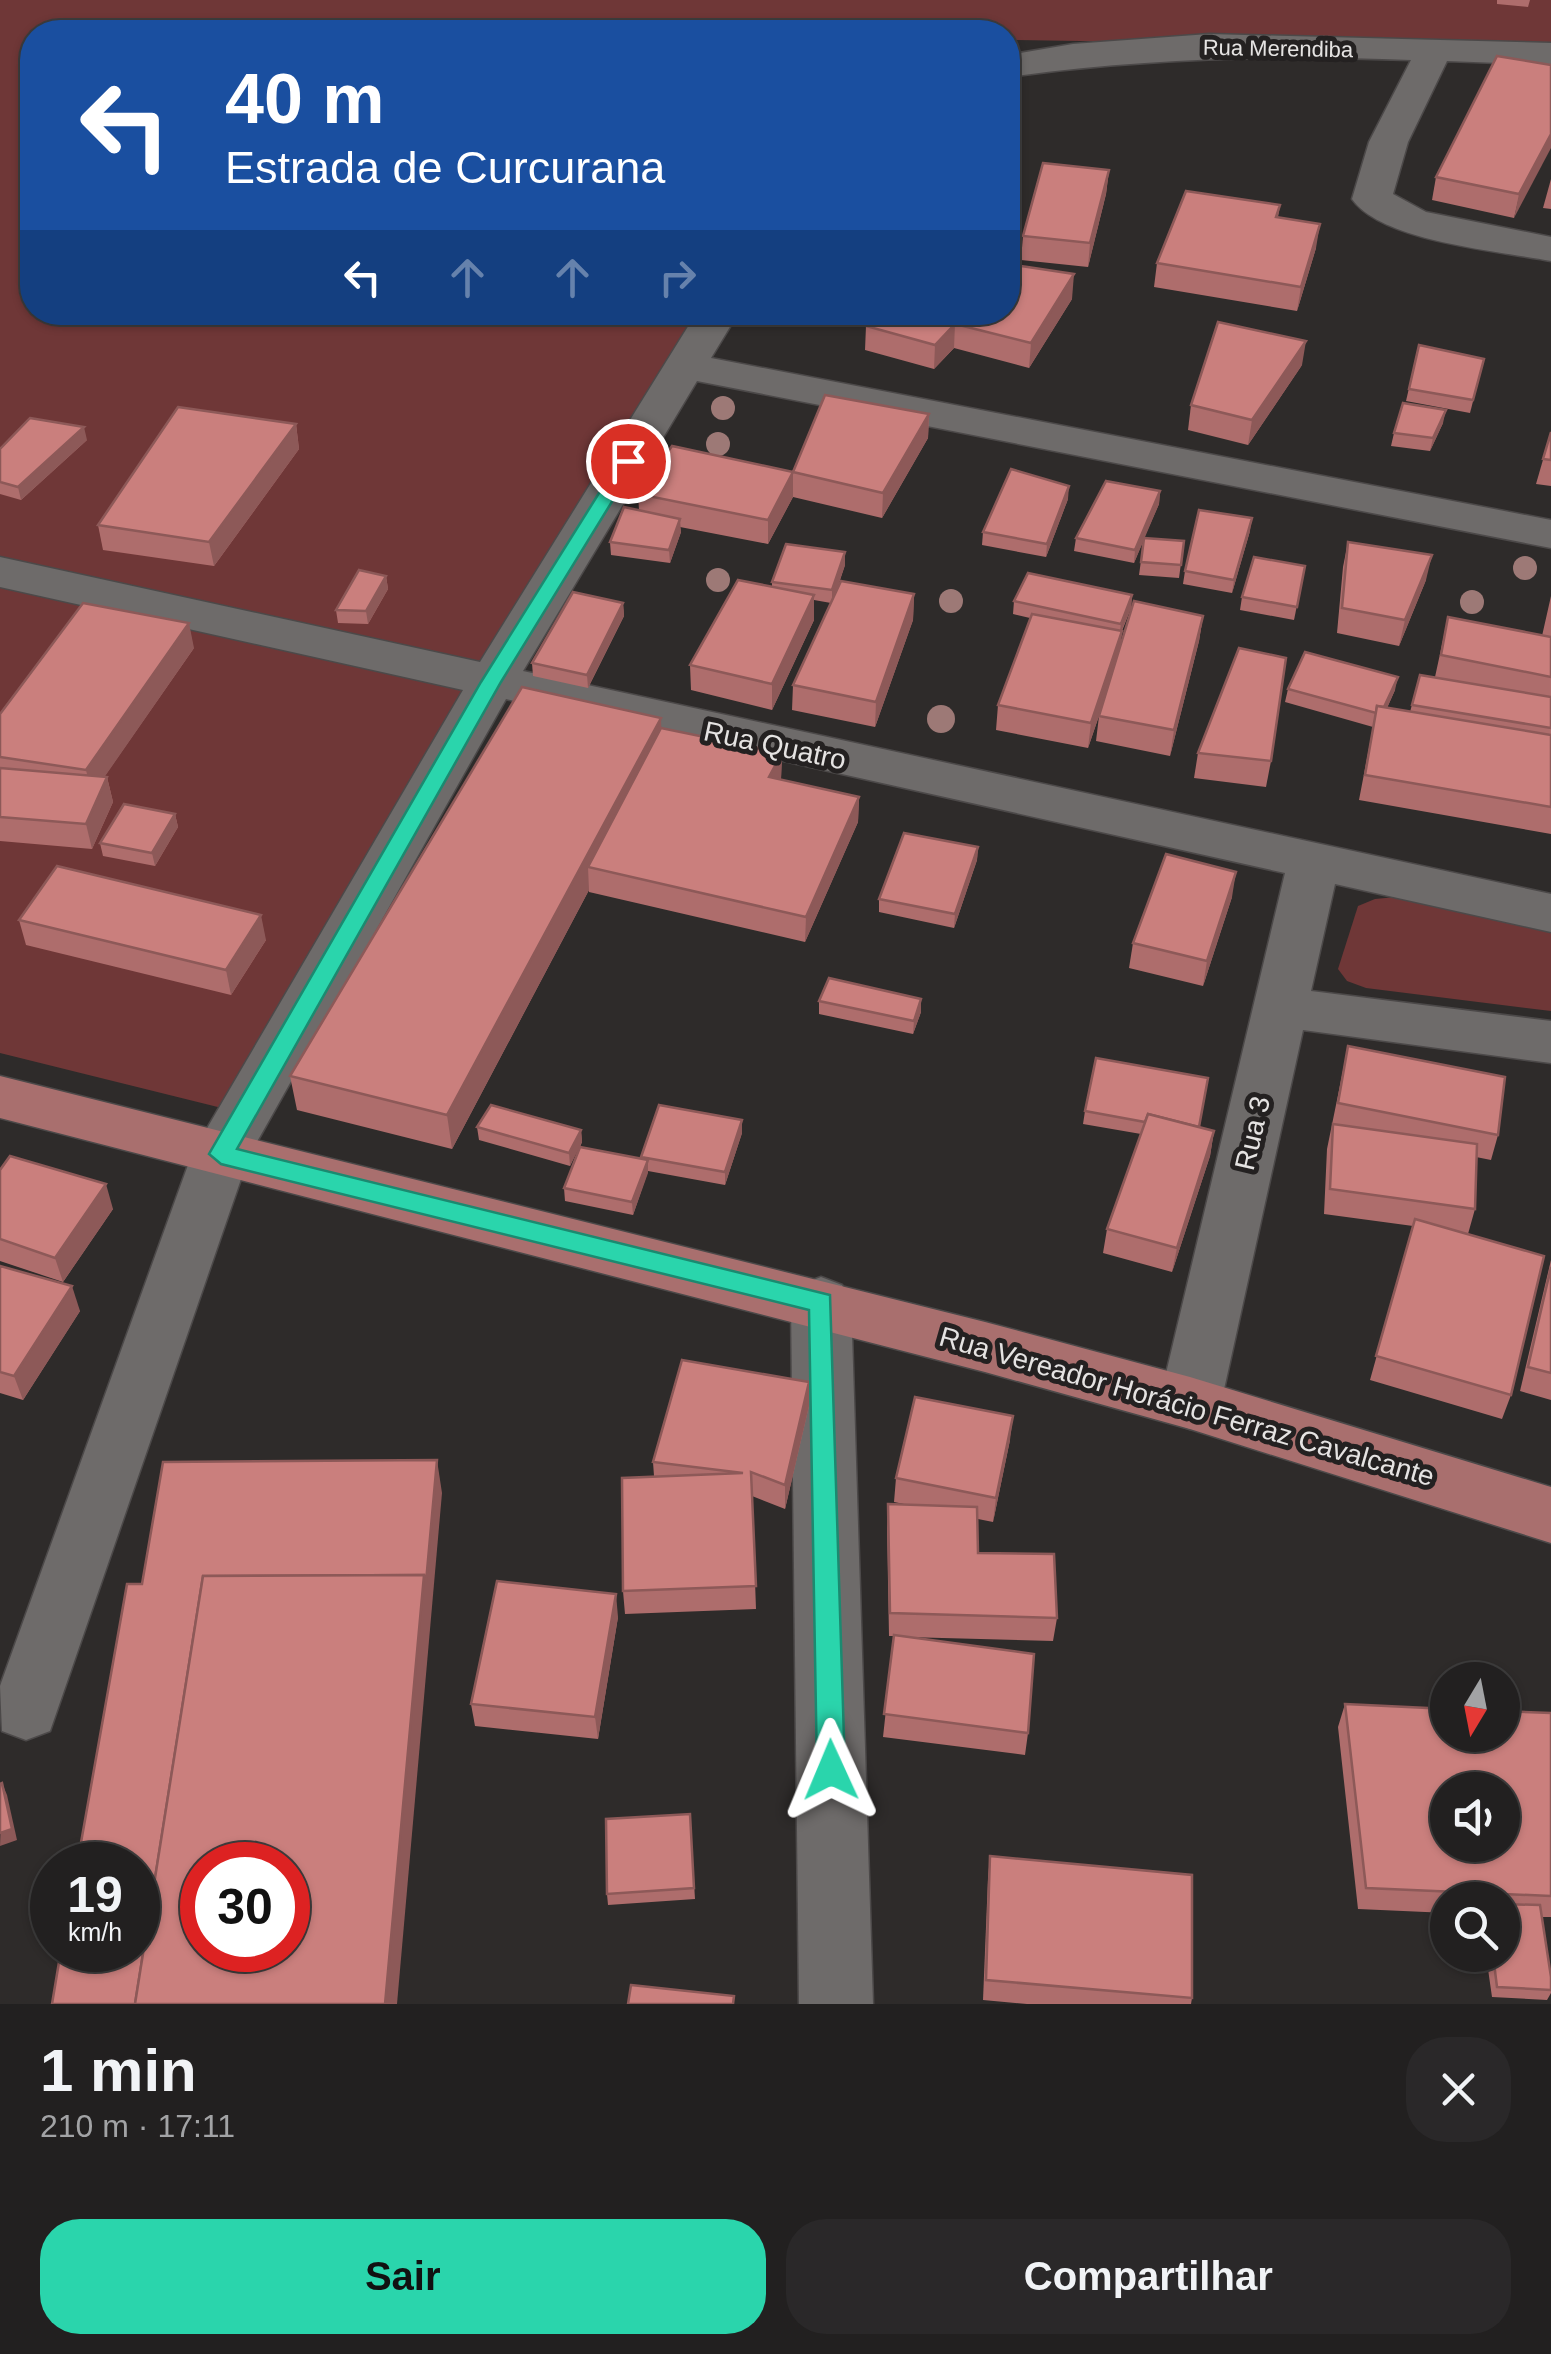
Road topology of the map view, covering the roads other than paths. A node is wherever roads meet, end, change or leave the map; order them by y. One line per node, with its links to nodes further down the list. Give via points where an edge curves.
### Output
1 (1434, 51): 2 (street, Rua Merendiba); 3 (street, Rua Merendiba, via 1167,46); 4 (street, via 1397,123 1372,200 1414,222)
2 (1551, 54)
3 (1020, 64)
4 (1551, 249)
5 (711, 325): 6 (street)
6 (687, 366): 7 (street); 9 (street)
7 (1551, 534)
8 (0, 572): 9 (street, Rua Quatro)
9 (491, 682): 10 (street, Rua Quatro); 15 (street)
10 (1313, 863): 11 (street, Rua Quatro); 12 (street, Rua 3)
11 (1551, 912)
12 (1281, 1007): 13 (street); 17 (street, Rua 3)
13 (1551, 1042)
14 (0, 1097): 15 (main road, Rua Vereador Horácio Ferraz Cavalcante)
15 (221, 1154): 16 (main road, Rua Vereador Horácio Ferraz Cavalcante); 19 (street)
16 (822, 1302): 17 (main road, Rua Vereador Horácio Ferraz Cavalcante); 20 (street)
17 (1190, 1403): 18 (main road, Rua Vereador Horácio Ferraz Cavalcante)
18 (1551, 1515)
19 (26, 1709)
20 (836, 2004)

